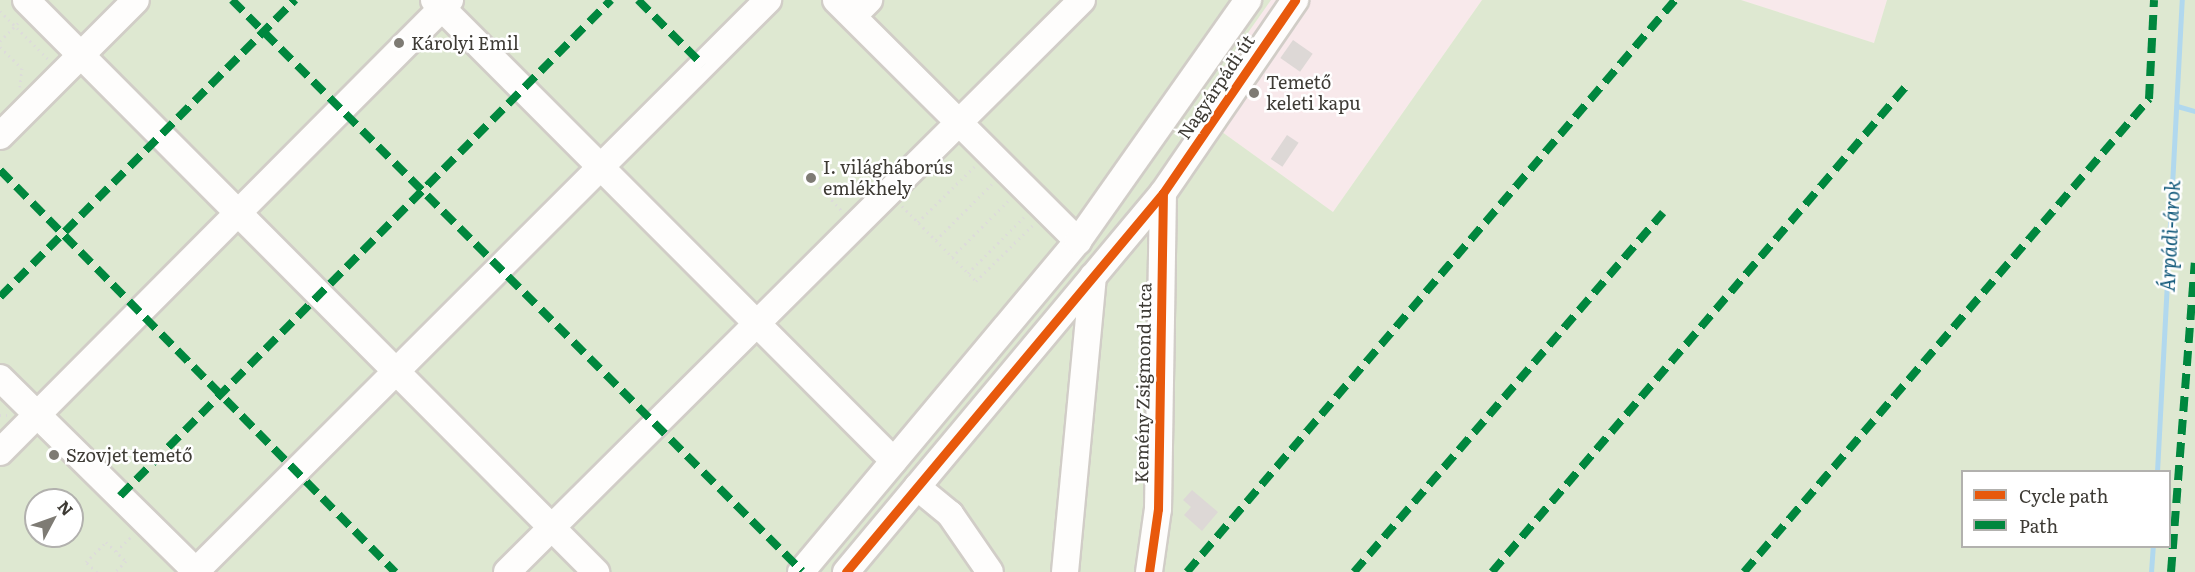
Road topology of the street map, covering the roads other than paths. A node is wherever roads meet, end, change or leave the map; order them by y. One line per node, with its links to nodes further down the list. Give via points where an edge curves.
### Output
1 (136, 0): 10 (street)
2 (768, 0): 13 (street)
3 (1082, 0): 11 (street)
4 (1249, 0): 9 (street); 16 (street)
5 (1295, 0): 9 (street, Nagyárpádi út)
6 (442, 3): 13 (street); 15 (street)
7 (29, 4): 10 (street)
8 (853, 5): 11 (street)
9 (1276, 27): 14 (street, Nagyárpádi út)
10 (80, 55): 12 (street); 15 (street)
11 (959, 123): 16 (street); 18 (street)
12 (0, 136)
13 (600, 167): 18 (street); 19 (street)
14 (1163, 193): 17 (street, Nagyárpádi út); 33 (street, Kemény Zsigmond utca, via 1158,509)
15 (239, 214): 19 (street); 21 (street)
16 (1078, 241): 23 (street)
17 (1094, 276): 24 (street, Nagyárpádi út); 32 (street)
18 (756, 324): 23 (street); 25 (street)
19 (395, 370): 25 (street); 26 (street)
20 (0, 378): 21 (street)
21 (37, 416): 22 (street); 26 (street)
22 (0, 452)
23 (894, 461): 29 (street)
24 (917, 487): 30 (street, Nagyárpádi út); 31 (street, via 950,514)
25 (552, 528): 27 (street); 28 (street)
26 (196, 572)
27 (507, 572)
28 (596, 572)
29 (801, 572)
30 (846, 572)
31 (990, 572)
32 (1065, 572)
33 (1149, 572)

